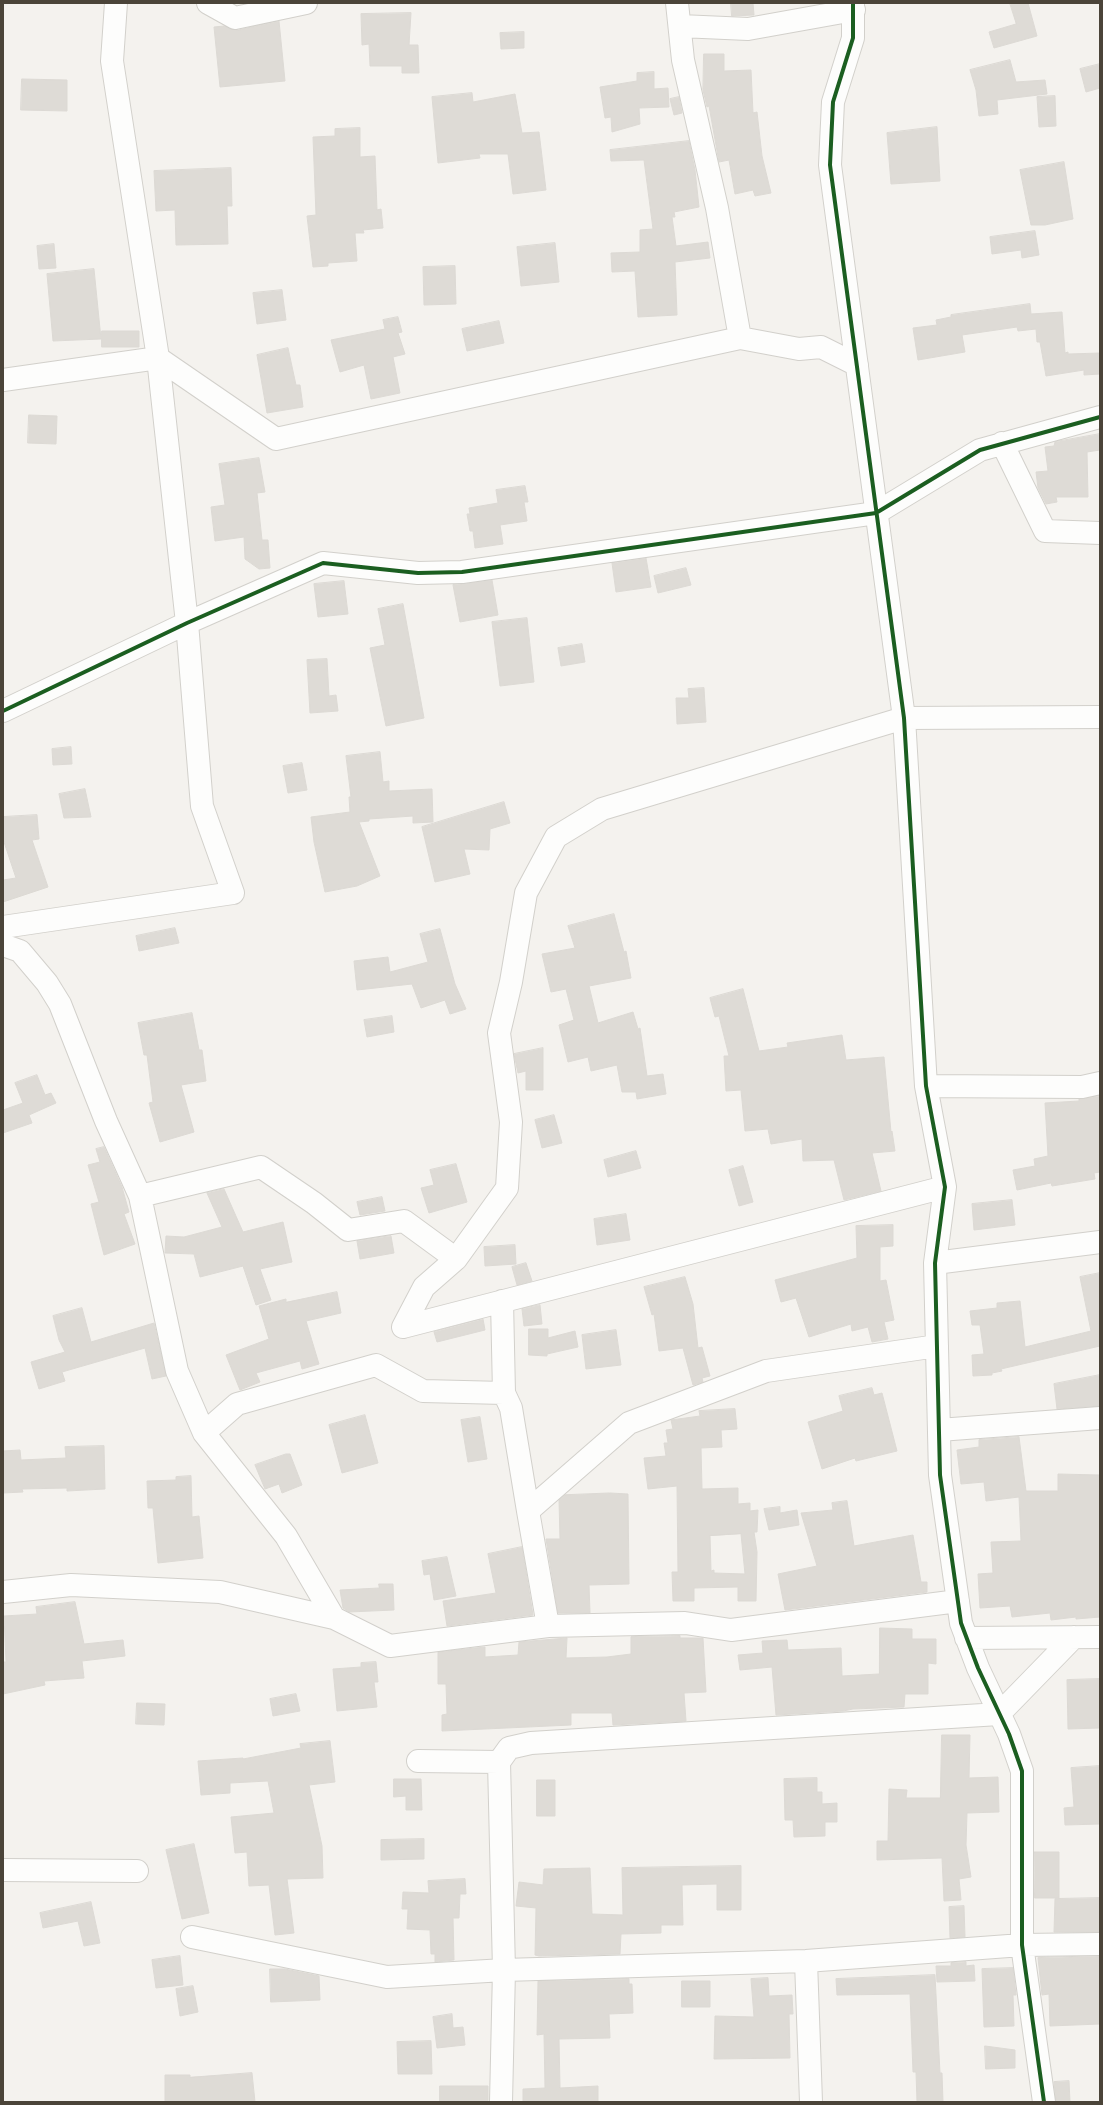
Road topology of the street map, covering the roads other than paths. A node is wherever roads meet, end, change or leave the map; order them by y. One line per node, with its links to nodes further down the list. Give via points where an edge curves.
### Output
1 (116, 3): 8 (street, via 112,61)
2 (208, 3): 3 (street, via 235,18)
3 (306, 3)
4 (677, 3): 6 (street)
5 (854, 6): 6 (street, via 748,29); 9 (street, via 853,38 834,102 830,165)
6 (680, 26): 7 (street, via 683,60 717,208)
7 (740, 338): 8 (street, via 276,439); 9 (street, via 799,349 822,347)
8 (158, 358): 10 (street); 15 (street)
9 (857, 365): 13 (street)
10 (3, 380)
11 (1100, 417): 12 (street)
12 (1002, 442): 13 (street, via 980,450); 14 (street, via 1045,531)
13 (876, 513): 15 (street, via 462,572 418,573 323,563); 18 (street)
14 (1100, 533)
15 (187, 623): 16 (street); 19 (street, via 202,806 233,893)
16 (3, 711)
17 (1100, 717): 18 (street)
18 (904, 718): 22 (street); 26 (street, via 602,809 556,837 526,893 511,982 499,1033 511,1122 507,1188)
19 (3, 927)
20 (3, 945): 24 (street, via 20,951 48,982 60,1004 106,1122)
21 (1100, 1083): 22 (street, via 1082,1087)
22 (926, 1086): 23 (street)
23 (944, 1186): 27 (street); 28 (street)
24 (140, 1196): 26 (street, via 261,1166 348,1230 404,1221); 33 (street, via 177,1371)
25 (1100, 1242): 27 (street)
26 (456, 1259): 28 (street, via 424,1287 403,1327)
27 (935, 1263): 29 (street)
28 (502, 1301): 30 (street)
29 (937, 1346): 32 (street); 34 (street, via 766,1371 629,1423)
30 (504, 1393): 33 (street, via 423,1391 376,1366 237,1404); 34 (street, via 511,1408)
31 (1100, 1418): 32 (street)
32 (939, 1430): 36 (street, via 940,1475)
33 (204, 1433): 37 (street, via 286,1536)
34 (528, 1511): 38 (street)
35 (3, 1592): 37 (street, via 71,1585 220,1592)
36 (958, 1601): 38 (street, via 731,1630 686,1623); 41 (street, via 960,1623)
37 (334, 1618): 38 (street, via 390,1646)
38 (548, 1626)
39 (1100, 1636): 40 (street)
40 (1074, 1637): 41 (street); 42 (street)
41 (966, 1638): 42 (street)
42 (999, 1714): 44 (street, via 531,1743 509,1748); 49 (street, via 1022,1771)
43 (418, 1761): 44 (street)
44 (499, 1762): 51 (street)
45 (3, 1870): 46 (street)
46 (137, 1871)
47 (192, 1937): 51 (street, via 387,1976)
48 (1100, 1944): 49 (street)
49 (1022, 1945): 50 (street); 54 (street)
50 (806, 1961): 51 (street); 53 (street)
51 (504, 1970): 52 (street)
52 (501, 2102)
53 (811, 2102)
54 (1044, 2102)

